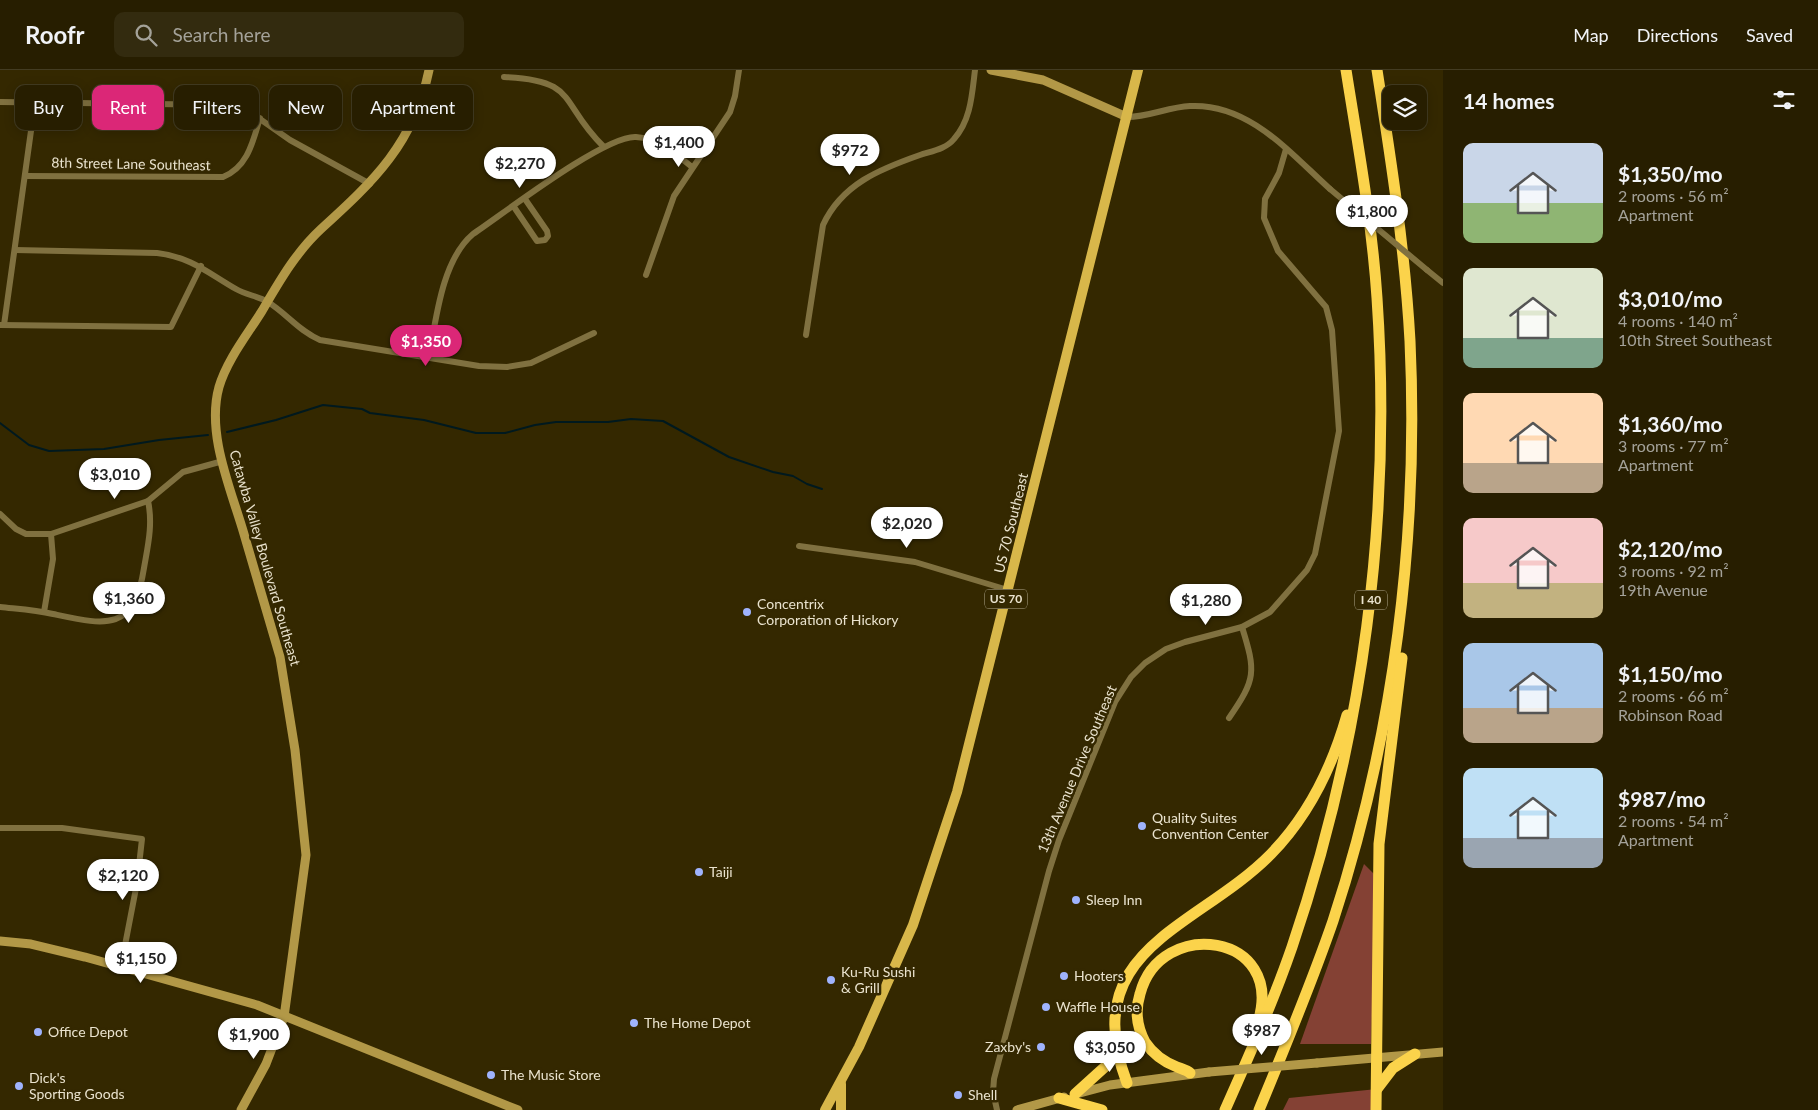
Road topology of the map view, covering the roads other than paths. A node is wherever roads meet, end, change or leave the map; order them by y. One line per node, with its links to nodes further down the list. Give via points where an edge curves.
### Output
1 (429, 70): 19 (street, Catawba Valley Boulevard Southeast, via 422,100 409,127)
2 (739, 70): 17 (street, via 730,112)
3 (975, 70): 29 (street, via 969,113 954,140 942,148 874,173 831,208 823,224)
4 (990, 70): 12 (street, via 1043,80)
5 (1138, 70): 12 (main road, US 70 Southeast / US 70)
6 (1346, 70): 38 (highway, I 40, via 1374,260 1380,346 1380,477)
7 (1377, 70): 32 (highway, I 40, via 1400,221 1406,286 1412,402)
8 (504, 77): 15 (street, via 536,79 553,85 567,97)
9 (0, 102): 10 (street)
10 (15, 102)
11 (82, 103): 13 (street, via 222,104 240,107)
12 (1127, 117): 16 (street, via 1147,116 1187,106 1214,107 1248,120); 37 (main road, US 70 Southeast / US 70)
13 (260, 118): 18 (street, 8th Street Lane Southeast, via 246,158 235,170 223,176); 19 (street, via 290,140)
14 (31, 130): 18 (street)
15 (603, 146): 17 (street, via 625,138 643,138 668,149); 20 (street)
16 (1286, 149): 25 (street, bridge); 41 (street, 13th Avenue Drive Southeast, via 1279,174 1265,199 1264,218 1278,251 1320,298 1330,315 1339,431 1312,561 1275,608)
17 (692, 167): 24 (street, via 674,196)
18 (25, 176): 22 (street)
19 (370, 184): 26 (street, Catawba Valley Boulevard Southeast, via 306,245)
20 (525, 199): 21 (street); 21 (street, via 547,231 545,240 536,241)
21 (514, 207): 30 (street, via 472,234 457,252 446,278)
22 (15, 250): 23 (street, via 157,253 178,256); 27 (street)
23 (202, 266): 26 (street, via 237,290); 27 (street, via 171,327)
24 (646, 275)
25 (1443, 282)
26 (268, 302): 30 (street, via 302,331 320,340); 31 (street, Catawba Valley Boulevard Southeast, via 219,387 217,428)
27 (2, 325)
28 (594, 333): 30 (street, via 531,363 515,366 479,366)
29 (806, 336)
30 (429, 357)
31 (223, 460): 33 (street, via 183,472); 46 (street, Catawba Valley Boulevard Southeast, via 286,684 305,831 303,883)
32 (1411, 467): 51 (highway, via 1413,524 1410,580 1379,844); 66 (highway, I 40, via 1400,618 1372,776 1327,938)
33 (148, 501): 35 (street); 40 (street, via 150,528 141,586 132,606 123,616 102,623)
34 (0, 514): 35 (street, via 26,534)
35 (51, 534): 40 (street, via 53,559)
36 (799, 546): 37 (street, via 915,562)
37 (1008, 590): 53 (main road, US 70 Southeast / US 70, via 968,754 928,884 893,973)
38 (1371, 601): 47 (highway, via 1342,729 1328,769 1308,807 1286,837 1257,867 1142,954 1120,991); 50 (highway, I 40, via 1356,703 1327,834 1292,947)
39 (0, 606): 40 (street)
40 (44, 612)
41 (1242, 627): 42 (street, via 1252,670 1248,688); 62 (street, 13th Avenue Drive Southeast, via 1166,649 1138,670 1120,694 1049,871 994,1080)
42 (1229, 718)
43 (0, 828): 45 (street, via 62,828 142,839)
44 (0, 941): 45 (street, via 40,946)
45 (121, 966): 46 (street, via 257,1005)
46 (284, 1017): 58 (street, Catawba Valley Boulevard Southeast, via 266,1064); 59 (street)
47 (1115, 1029): 54 (highway, via 1118,1055); 56 (highway, via 1106,1066)
48 (1443, 1052): 49 (street)
49 (1415, 1054): 51 (street); 55 (highway, via 1393,1068)
50 (1248, 1057): 52 (highway, via 1261,1006 1261,987 1256,970 1245,957 1228,948 1208,944 1185,947 1163,959 1147,976 1139,997 1138,1018 1144,1040 1153,1053); 65 (highway, I 40)
51 (1376, 1058): 52 (street, bridge); 55 (highway)
52 (1190, 1073): 54 (street)
53 (842, 1078): 60 (main road, US 70 Southeast / US 70); 61 (main road)
54 (1127, 1083): 56 (street)
55 (1376, 1089): 67 (highway)
56 (1076, 1094): 57 (street)
57 (1059, 1098): 63 (street); 64 (highway)
58 (241, 1110)
59 (518, 1110)
60 (825, 1110)
61 (841, 1110)
62 (997, 1110)
63 (1017, 1110)
64 (1102, 1110)
65 (1225, 1110)
66 (1259, 1110)
67 (1376, 1110)

